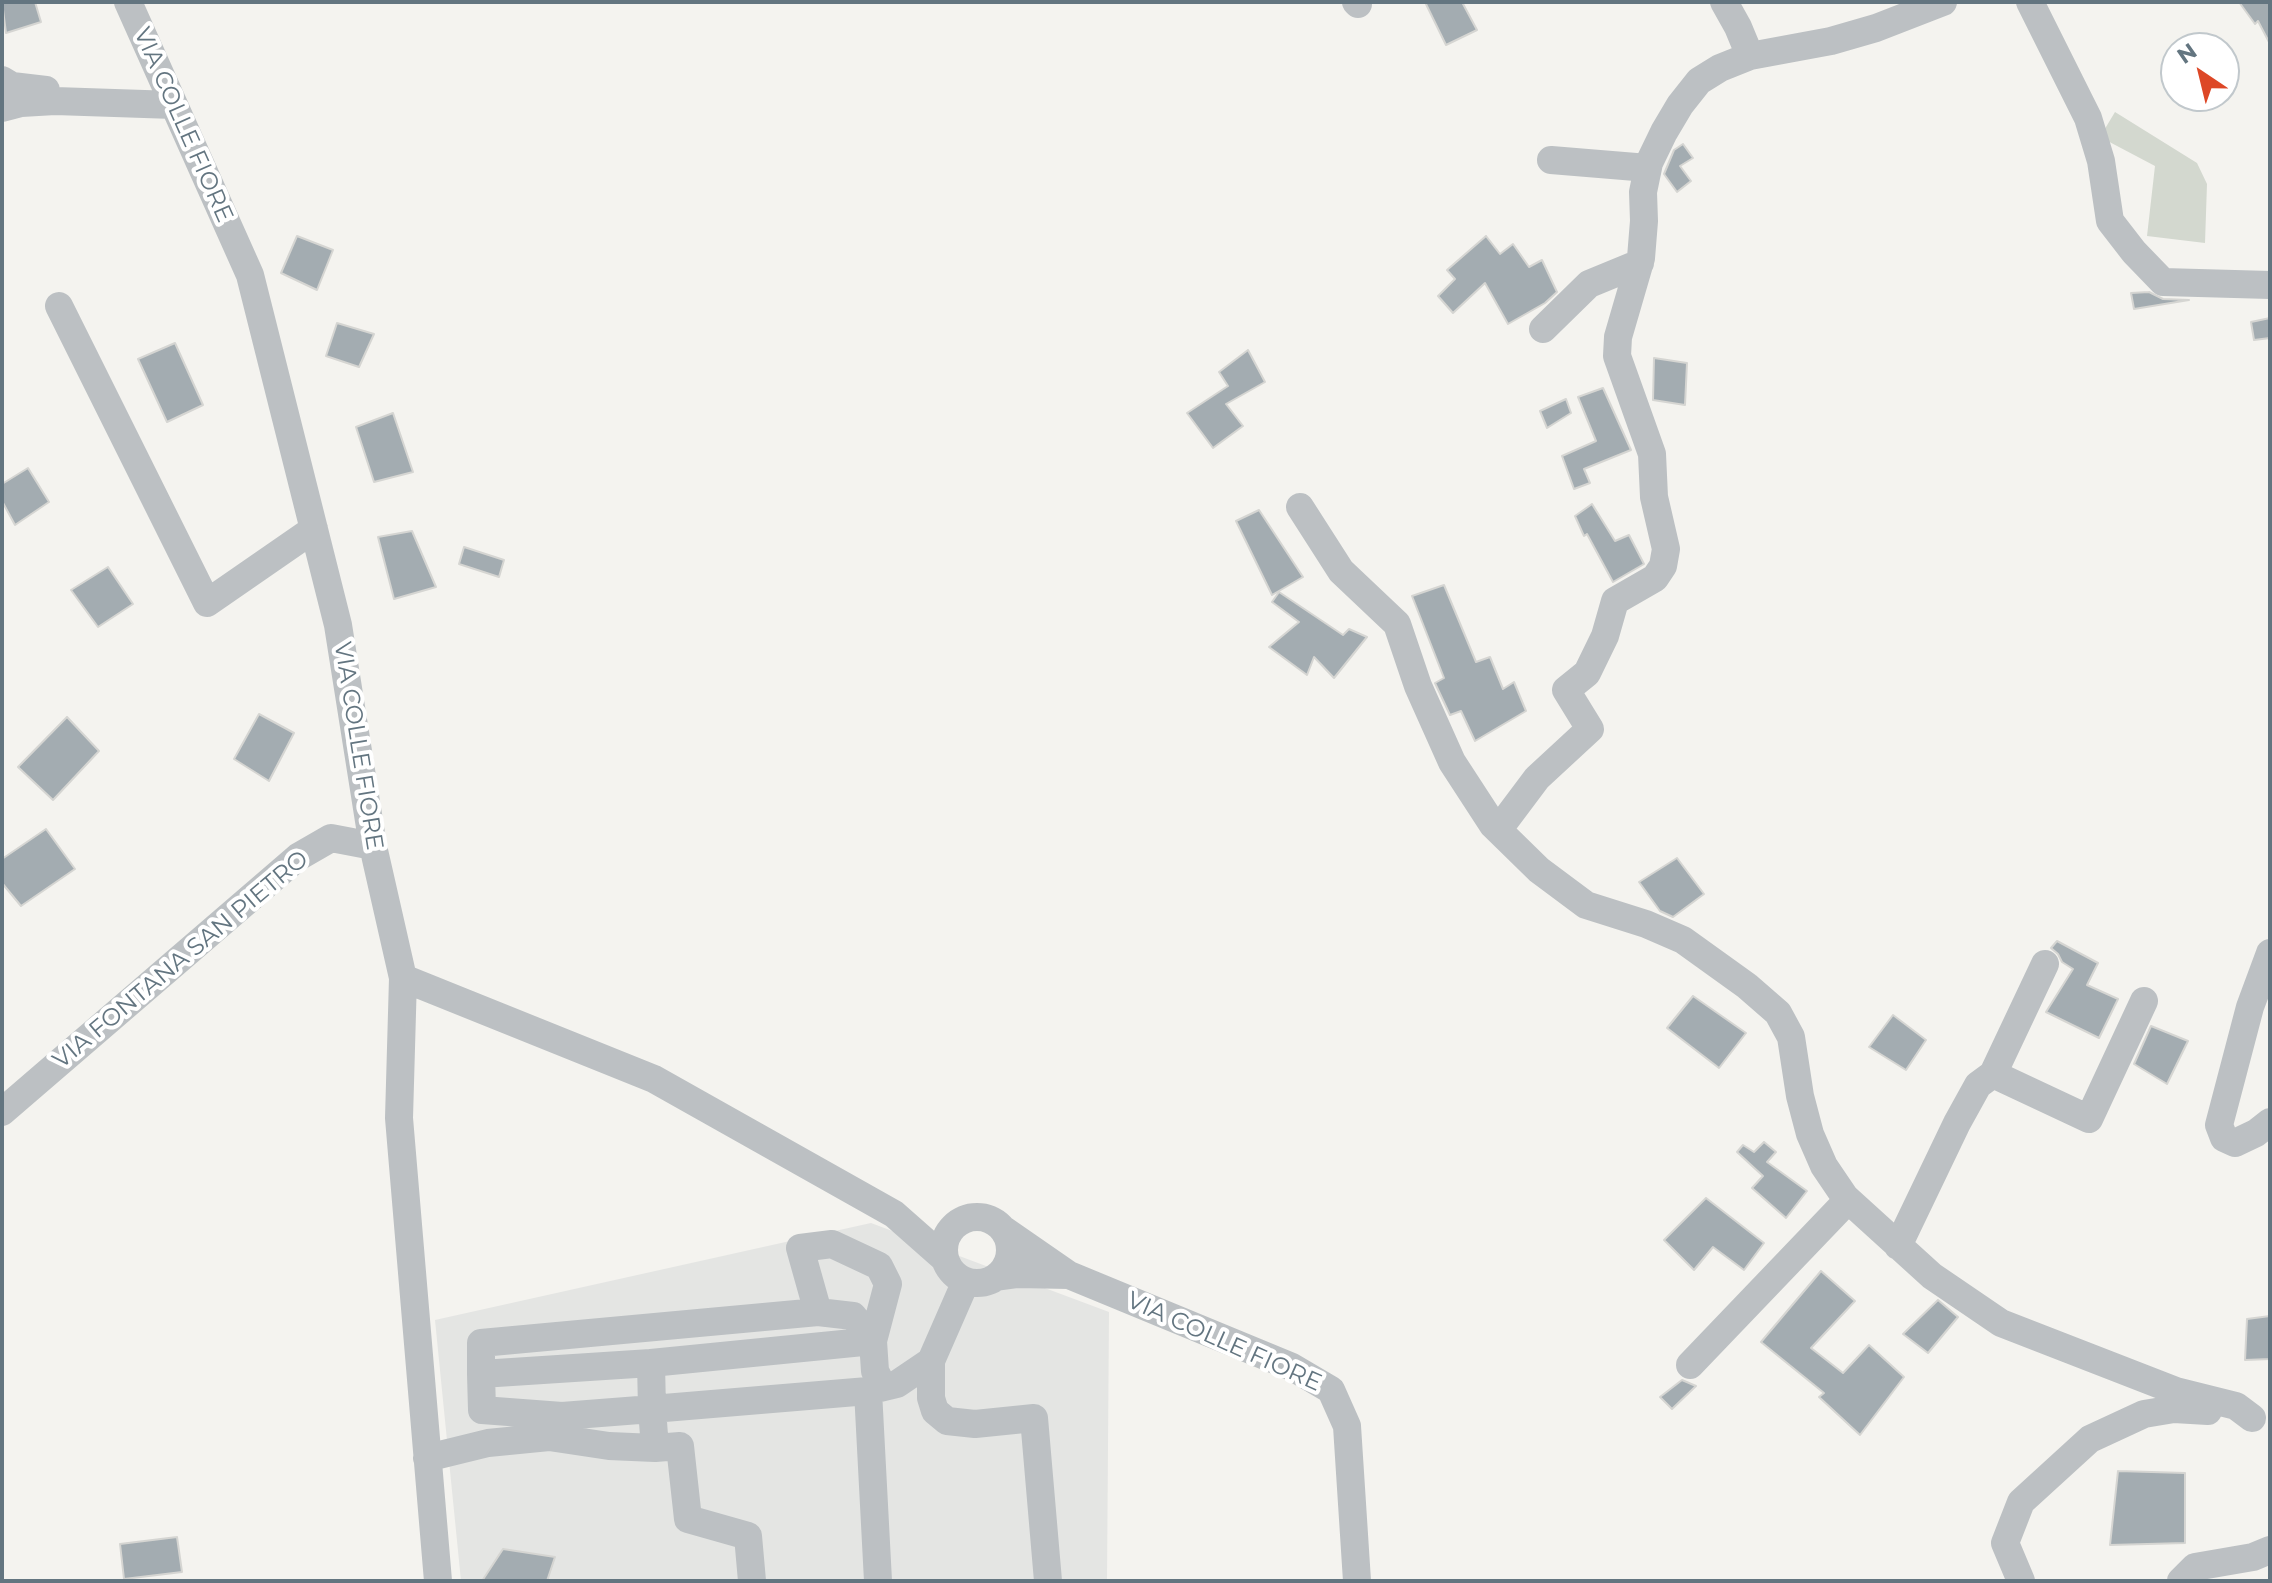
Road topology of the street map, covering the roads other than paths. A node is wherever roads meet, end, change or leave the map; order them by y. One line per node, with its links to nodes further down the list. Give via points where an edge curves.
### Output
1 (128, 2): 7 (street, VIA COLLE FIORE)
2 (1724, 2): 5 (street)
3 (1943, 2): 5 (street, via 1831,41)
4 (2030, 2): 12 (street, via 2088,118 2110,221 2134,252 2163,282)
5 (1750, 56): 10 (street, via 1699,81 1664,132)
6 (2, 80): 7 (street, via 12,86)
7 (170, 97): 8 (street); 16 (street, VIA COLLE FIORE, via 250,275)
8 (2, 108)
9 (1551, 160): 10 (street)
10 (1648, 168): 11 (street)
11 (1640, 263): 14 (street, via 1589,284); 17 (street, via 1617,356 1652,454 1654,497 1666,549 1663,566 1655,578 1615,601 1587,673 1566,690 1590,729 1537,778)
12 (2270, 285)
13 (59, 306): 16 (street, via 207,603)
14 (1543, 329)
15 (1300, 507): 17 (street, via 1341,571 1397,624 1452,762)
16 (314, 529): 18 (street, VIA COLLE FIORE, via 338,625)
17 (1498, 830): 26 (street, via 1586,905 1683,940 1778,1013 1791,1037 1810,1134)
18 (373, 846): 21 (street, VIA COLLE FIORE); 24 (street, VIA FONTANA SAN PIETRO, via 331,838 298,857)
19 (2270, 953): 25 (street, via 2219,1125 2224,1138 2235,1143)
20 (2045, 964): 23 (street)
21 (403, 978): 27 (street, via 654,1079); 45 (street, VIA COLLE FIORE, via 399,1118)
22 (2144, 1001): 23 (street, via 2089,1119)
23 (1993, 1074): 30 (street, via 1978,1085 1957,1123)
24 (2, 1112)
25 (2270, 1122)
26 (1848, 1200): 30 (street); 39 (street)
27 (894, 1214): 28 (street); 31 (street)
28 (958, 1222): 29 (street, via 985,1217); 31 (street, via 945,1239)
29 (1004, 1230): 32 (street, VIA COLLE FIORE); 33 (street, via 1010,1250)
30 (1898, 1246): 43 (street, via 2001,1323 2176,1391 2236,1406)
31 (945, 1259): 34 (street, via 949,1269)
32 (1069, 1275): 33 (street, VIA COLLE FIORE); 51 (street, VIA COLLE FIORE, via 1292,1367 1331,1390 1347,1426)
33 (996, 1277): 34 (street)
34 (966, 1281): 37 (street)
35 (818, 1312): 36 (street, via 853,1316); 36 (street, via 800,1248 832,1244 879,1266 888,1284); 40 (street, via 481,1343)
36 (873, 1341): 38 (street); 41 (street)
37 (931, 1361): 41 (street, via 897,1384); 50 (street, via 931,1398 935,1411 947,1421 1034,1418)
38 (651, 1363): 40 (street); 42 (street)
39 (1690, 1365)
40 (481, 1374): 42 (street, via 482,1410 562,1416)
41 (875, 1389): 42 (street); 49 (street)
42 (652, 1409): 44 (street)
43 (2261, 1421): 52 (street, via 2174,1409 2144,1414 2090,1439 2021,1502 2005,1543)
44 (668, 1447): 45 (street, via 549,1437 488,1443); 48 (street, via 688,1519 748,1536)
45 (427, 1458): 47 (street, VIA COLLE FIORE)
46 (2270, 1550): 53 (street, via 2195,1567)
47 (438, 1581)
48 (752, 1581)
49 (878, 1581)
50 (1048, 1581)
51 (1357, 1581)
52 (2021, 1581)
53 (2181, 1581)

